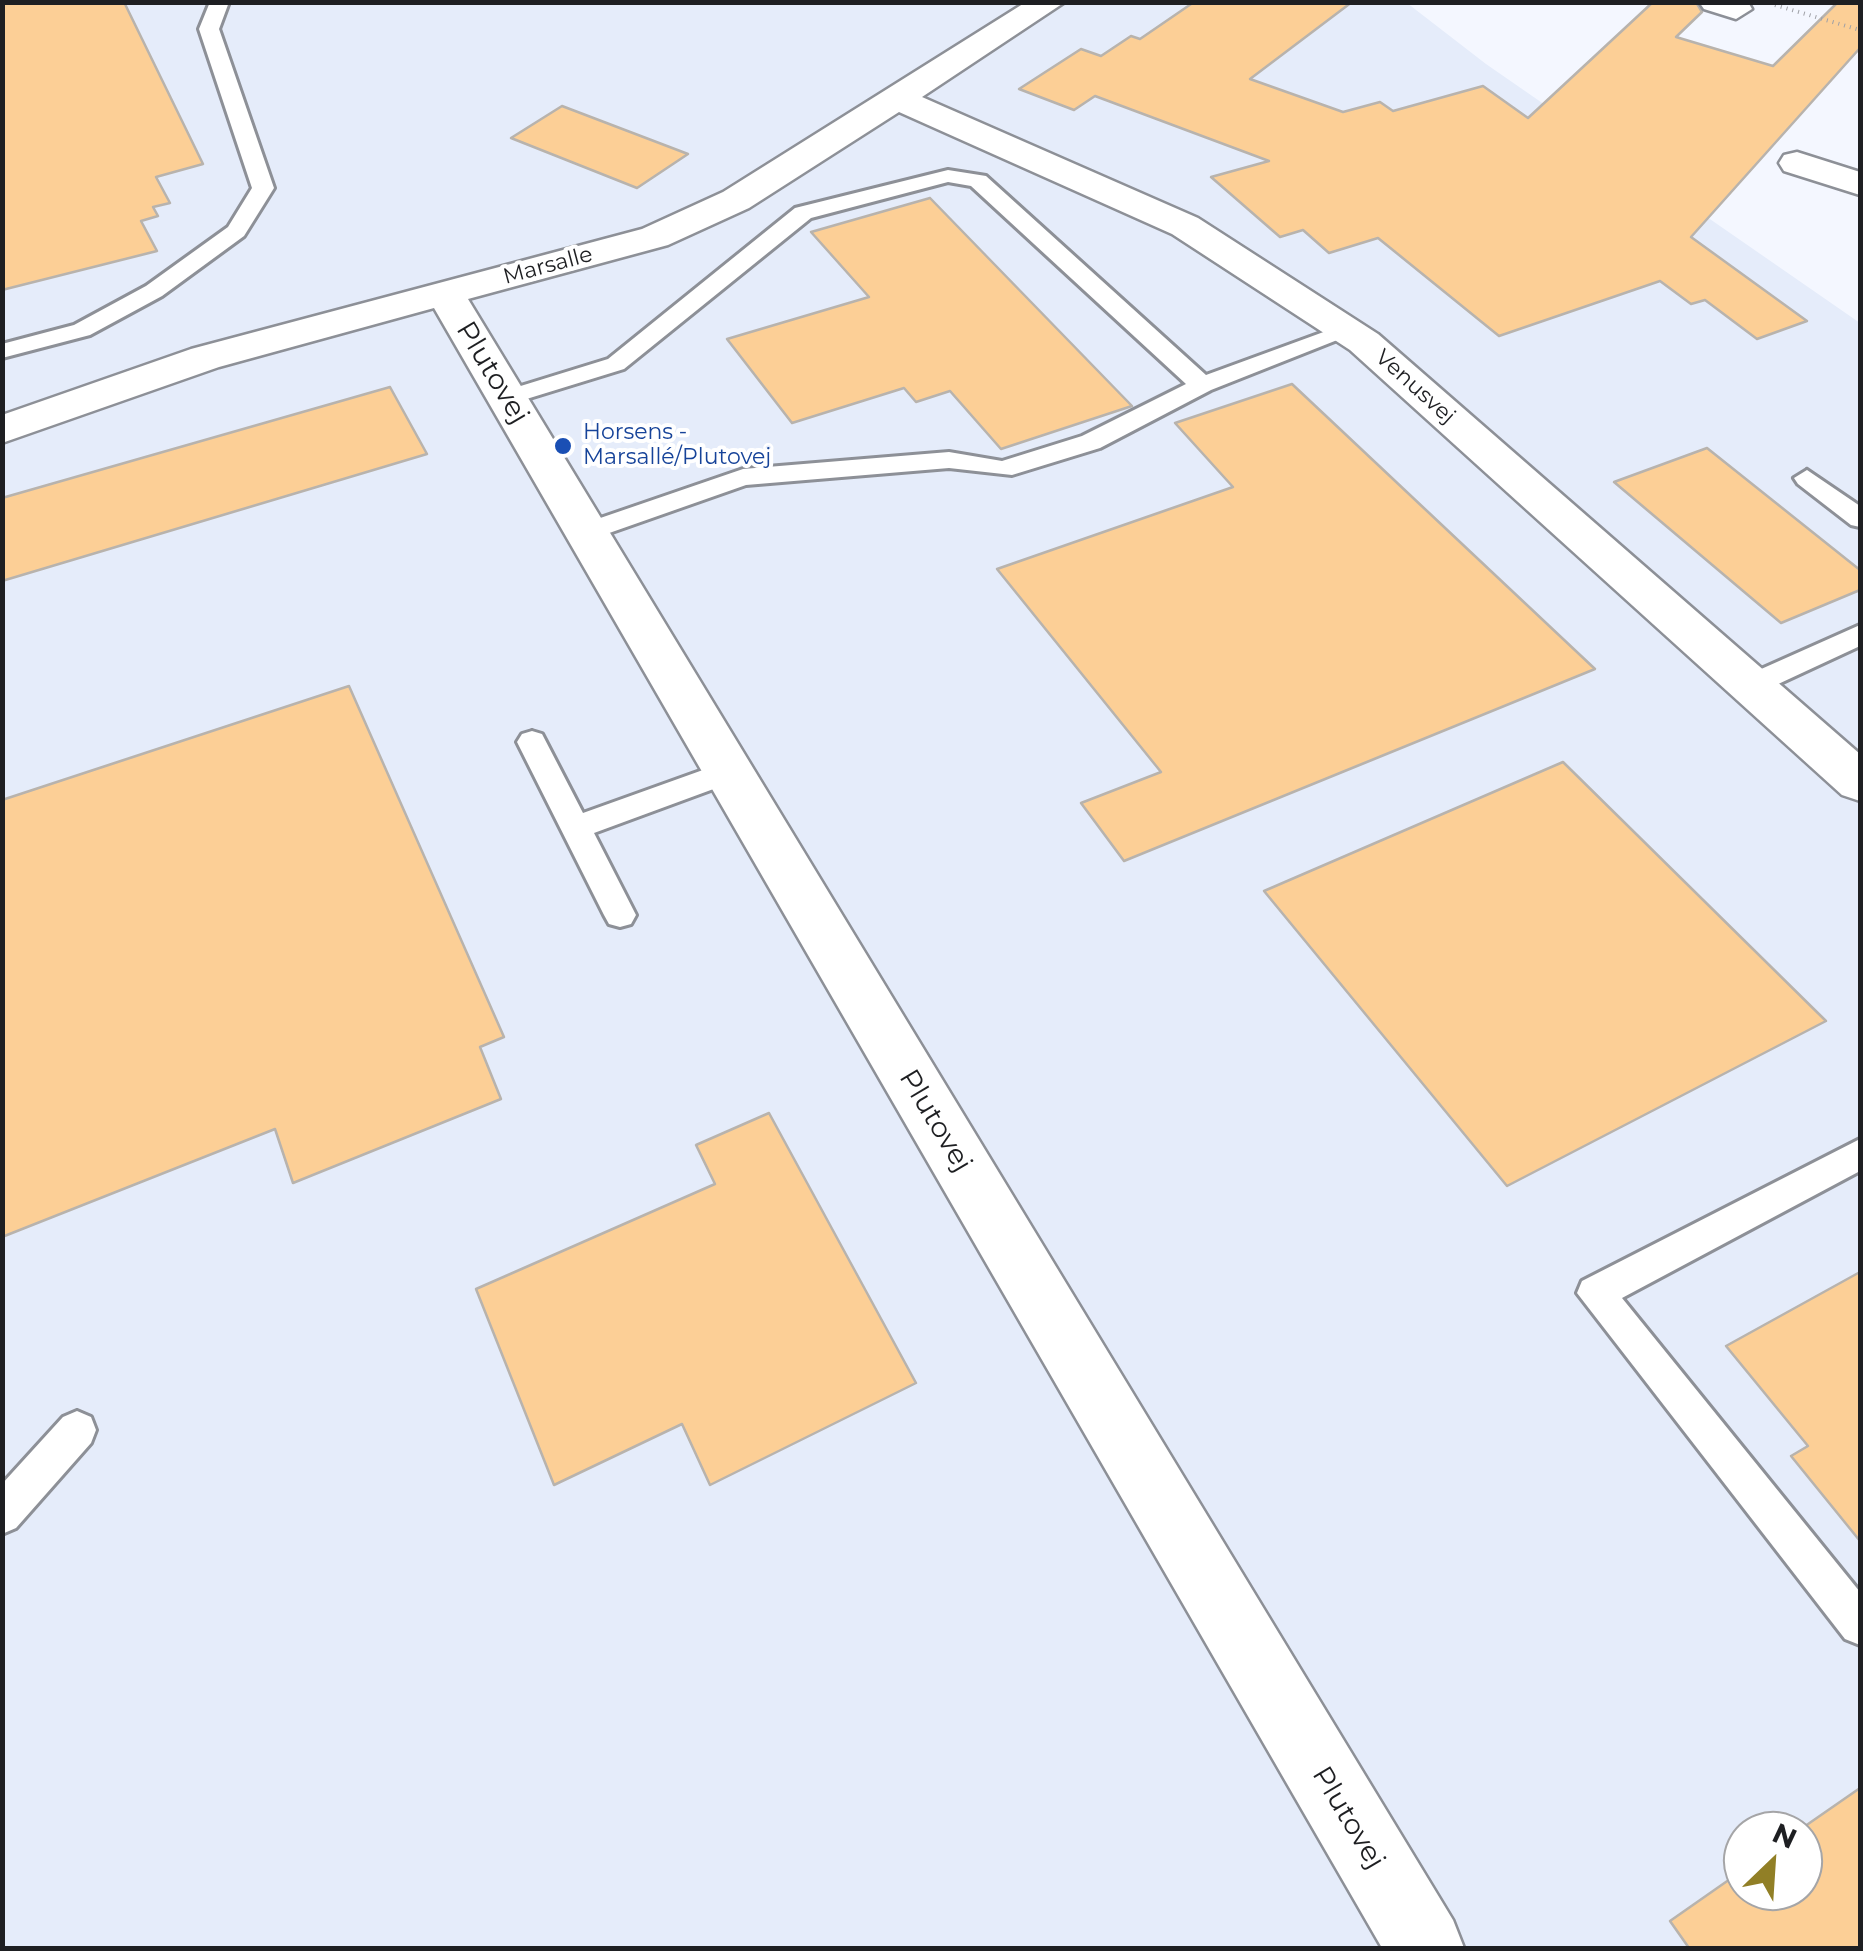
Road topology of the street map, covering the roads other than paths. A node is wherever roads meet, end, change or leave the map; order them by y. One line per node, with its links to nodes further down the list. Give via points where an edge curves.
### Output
1 (220, 2): 8 (lane, via 208,29 263,188 236,231 154,291 82,330)
2 (1049, 2): 3 (street, Marsalle)
3 (898, 99): 6 (street, Marsalle, via 736,200 655,237); 7 (street, Venusvej, via 1185,226)
4 (1796, 163): 5 (street)
5 (1860, 184)
6 (445, 294): 10 (street, Plutovej); 11 (street, Marsalle, via 205,358)
7 (1348, 331): 9 (lane); 16 (street, Venusvej)
8 (2, 350)
9 (1202, 385): 10 (lane, via 978,181 948,176 803,212 616,364); 14 (lane, via 1090,442 1002,469 949,460 743,477)
10 (507, 398): 14 (street, Plutovej)
11 (2, 430)
12 (1806, 478): 13 (lane)
13 (1860, 519)
14 (586, 532): 18 (street, Plutovej)
15 (1860, 635): 16 (lane)
16 (1751, 685): 19 (street, Venusvej)
17 (532, 742): 20 (lane)
18 (728, 772): 20 (lane); 26 (street, Plutovej)
19 (1860, 782)
20 (577, 828): 21 (lane)
21 (620, 915)
22 (1860, 1154): 25 (lane, via 1595,1293)
23 (76, 1430): 24 (lane)
24 (2, 1514)
25 (1860, 1624)
26 (1425, 1948)

